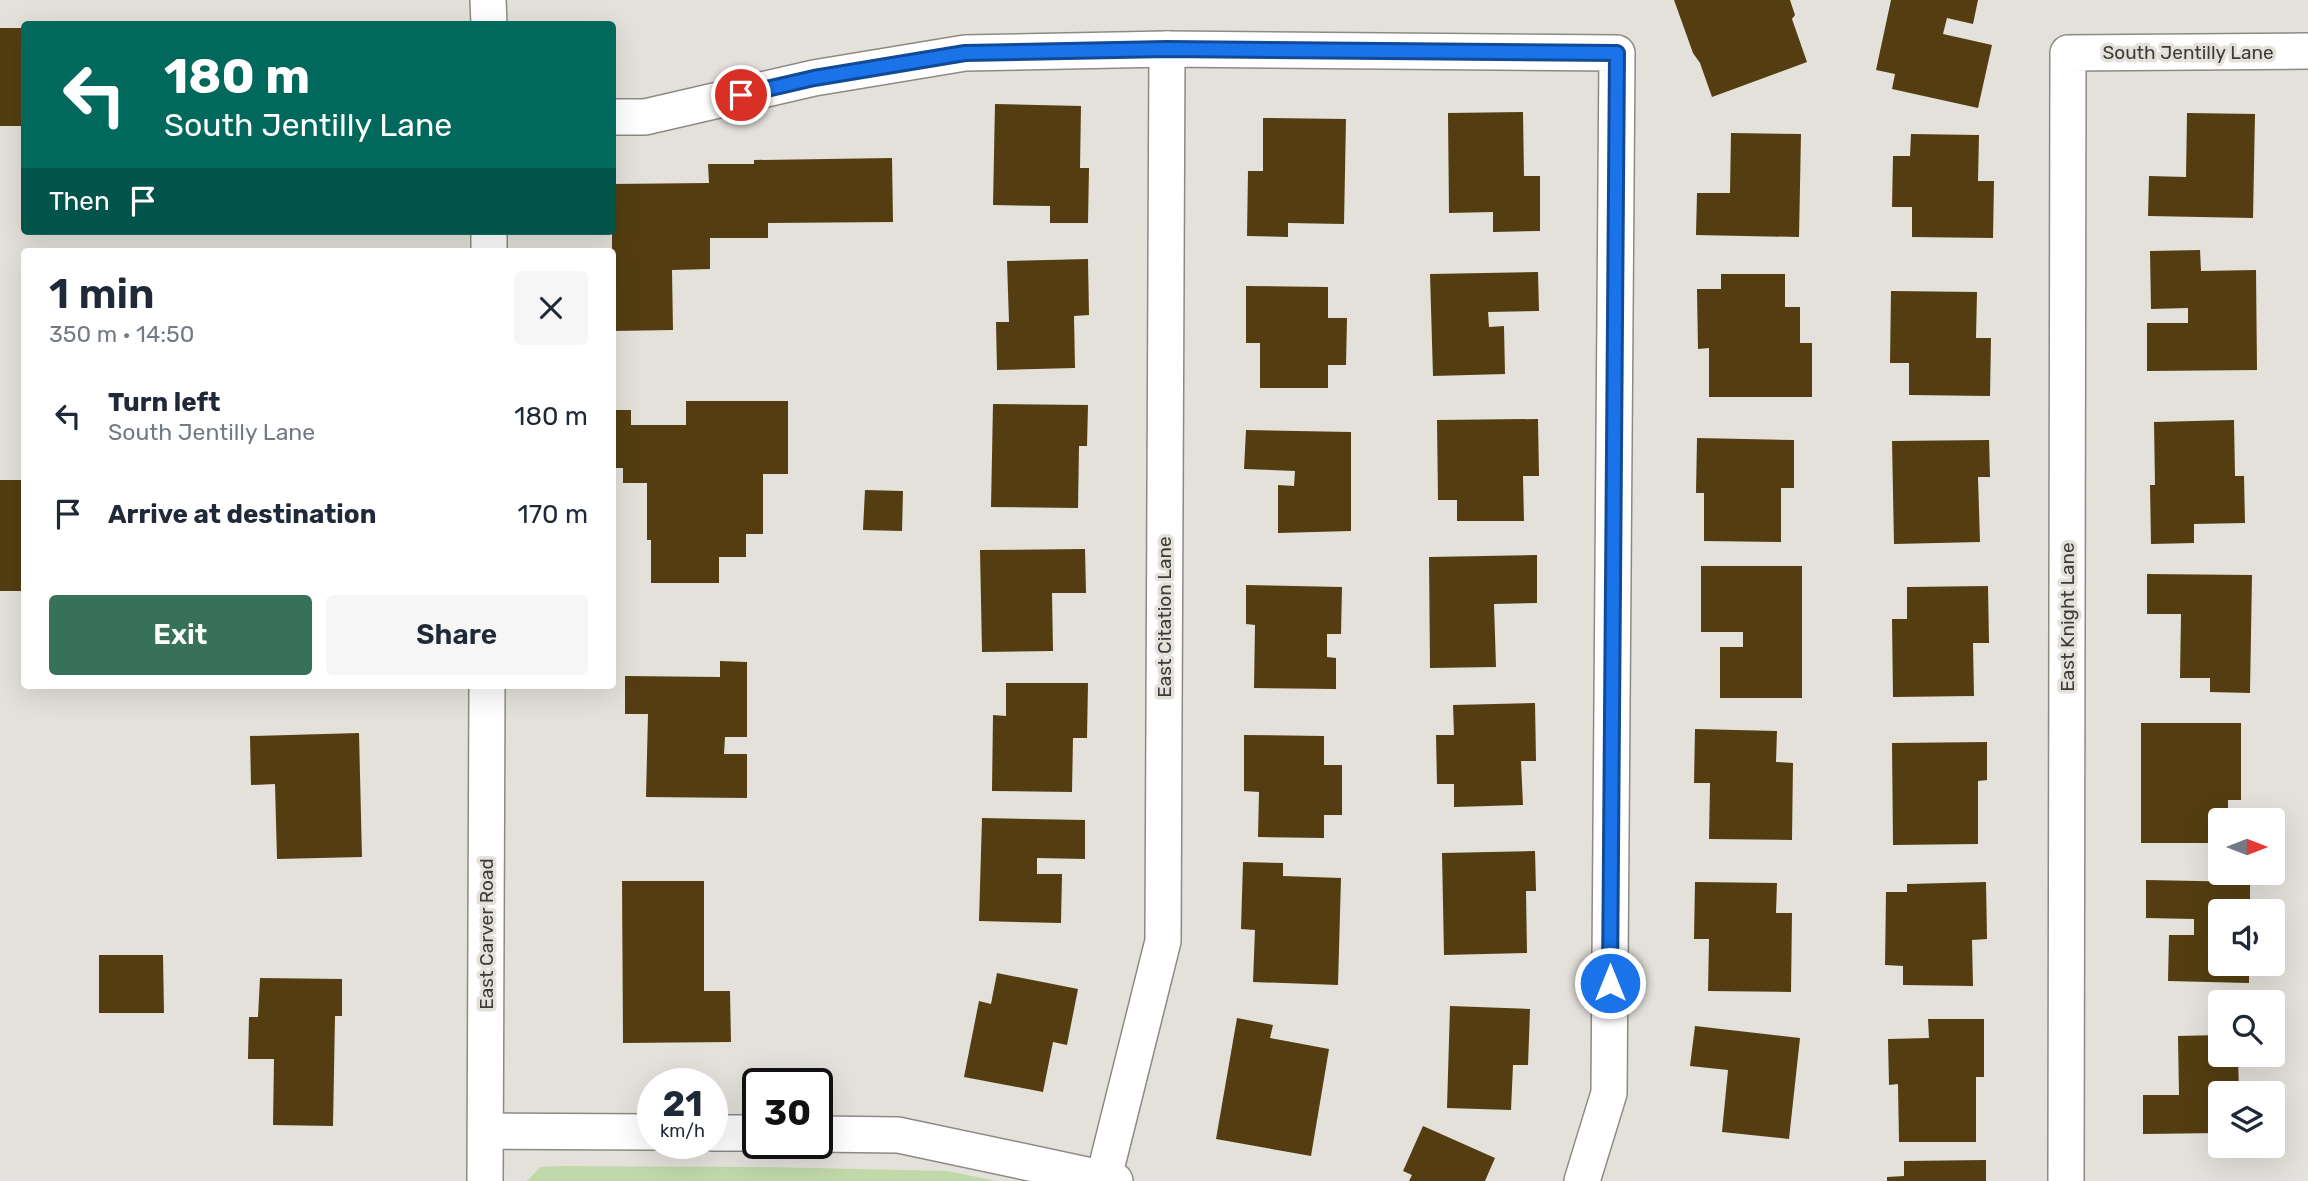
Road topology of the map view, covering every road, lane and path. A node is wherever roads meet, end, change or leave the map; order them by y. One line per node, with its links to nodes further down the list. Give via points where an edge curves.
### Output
1 (488, 0): 2 (street)
2 (489, 21)
3 (1167, 49): 6 (street, via 965,53 814,78 645,117); 11 (street, East Citation Lane, via 1163,941); 13 (street, via 1617,53 1609,1093)
4 (2308, 51): 5 (street, South Jentilly Lane)
5 (2068, 53): 14 (street, East Knight Lane)
6 (616, 117)
7 (487, 689): 8 (street, East Carver Road)
8 (486, 1131): 9 (street); 12 (street, East Carver Road)
9 (637, 1132)
10 (833, 1134): 11 (street, via 898,1135)
11 (1109, 1179)
12 (485, 1181)
13 (1582, 1181)
14 (2066, 1181)

